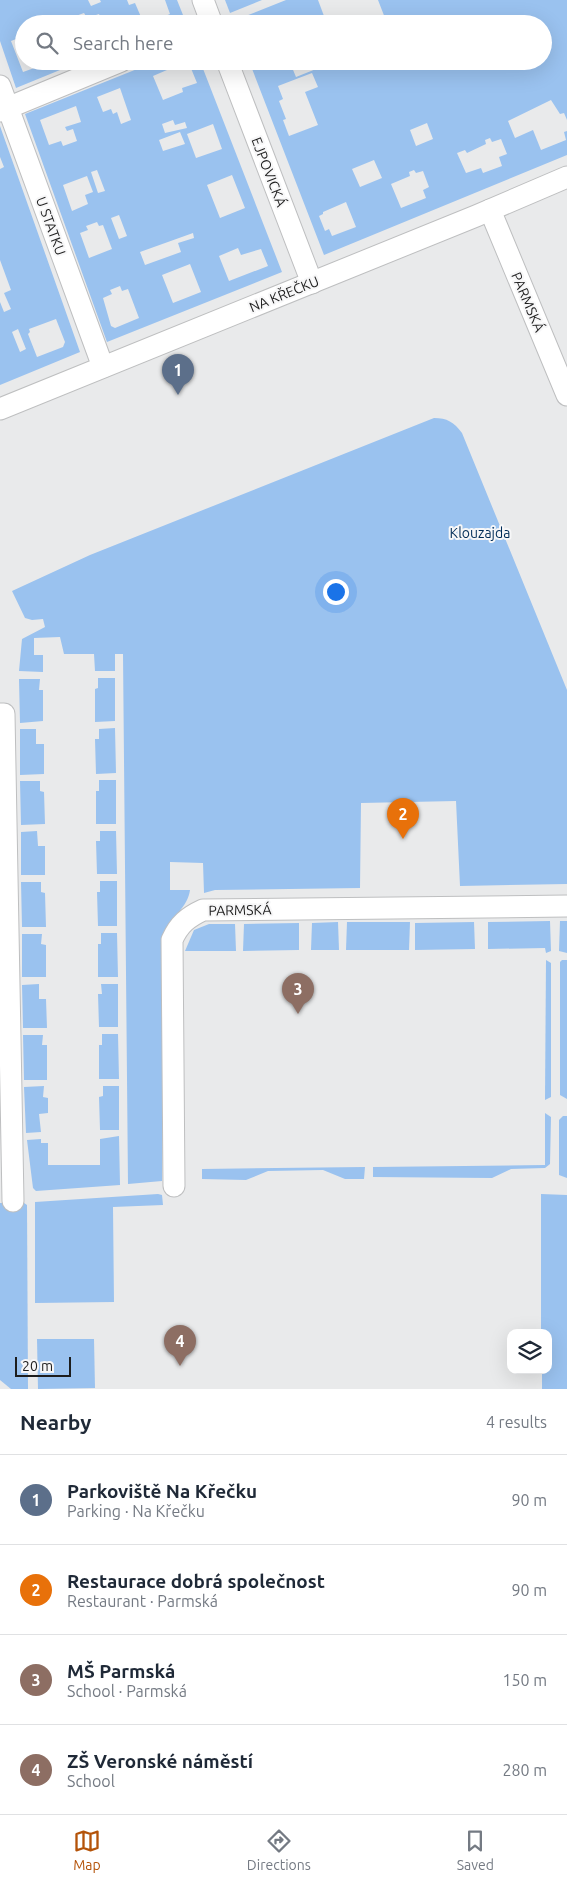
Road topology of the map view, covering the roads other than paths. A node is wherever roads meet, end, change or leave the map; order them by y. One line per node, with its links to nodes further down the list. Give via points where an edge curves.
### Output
1 (203, 0): 2 (street)
2 (209, 15)
3 (98, 70): 6 (street)
4 (230, 70): 9 (street, EJPOVICKÁ)
5 (0, 86): 6 (street, U STATKU)
6 (4, 109): 10 (street, U STATKU)
7 (567, 177): 8 (street, NA KŘEČKU)
8 (490, 210): 9 (street, NA KŘEČKU); 11 (street, PARMSKÁ)
9 (312, 282): 10 (street, NA KŘEČKU)
10 (103, 367): 12 (street, NA KŘEČKU)
11 (567, 394)
12 (0, 409)
13 (0, 714): 15 (street, via 4,714 10,951)
14 (567, 906): 16 (street, PARMSKÁ, via 203,910 189,918 177,928 172,940)
15 (4, 975): 17 (street)
16 (174, 1186)
17 (13, 1201)

